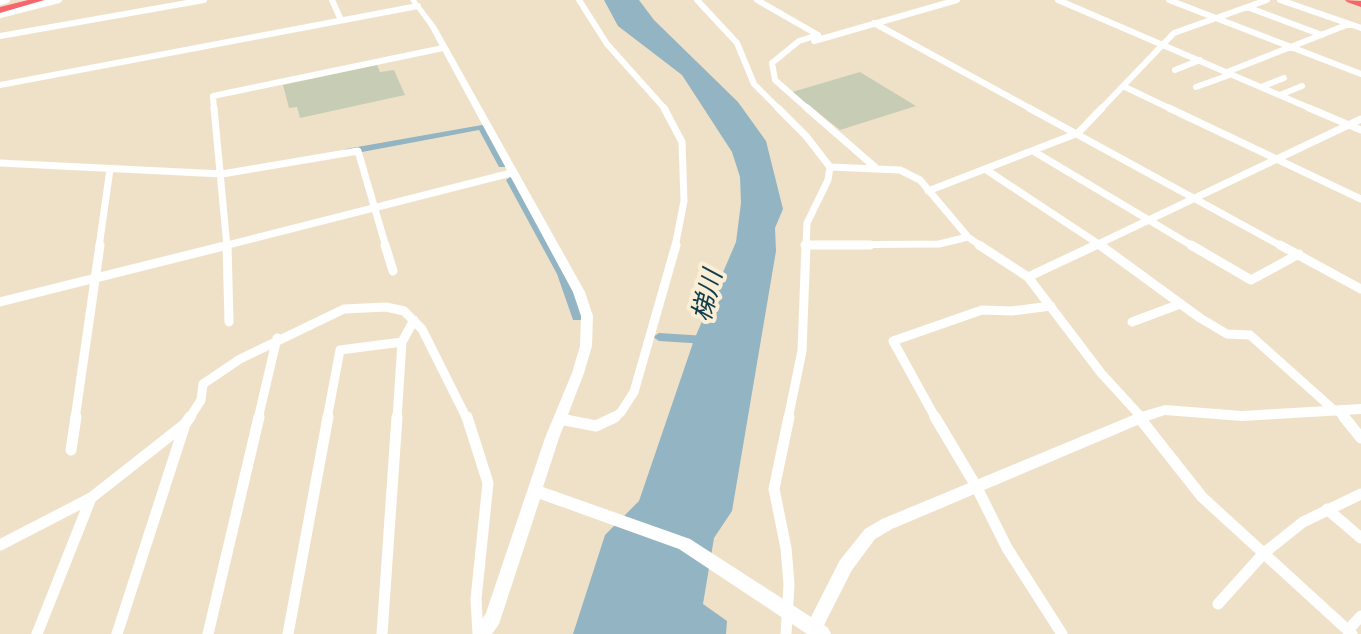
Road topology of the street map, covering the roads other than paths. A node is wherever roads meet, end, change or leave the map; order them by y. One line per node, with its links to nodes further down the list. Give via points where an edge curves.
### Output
1 (28, 0): 17 (highway)
2 (42, 0): 14 (highway)
3 (59, 0): 17 (street)
4 (204, 0): 24 (street)
5 (332, 0): 19 (street)
6 (579, 0): 78 (street, via 607,44 674,122 682,142 684,201 671,270 634,392 607,423)
7 (697, 0): 47 (street, via 737,43 754,84)
8 (757, 0): 29 (street, via 818,35 799,41)
9 (957, 0): 20 (street)
10 (1058, 0): 25 (street)
11 (1169, 0): 18 (street)
12 (1267, 0): 16 (street)
13 (1280, 0): 21 (street)
14 (12, 3): 17 (highway)
15 (415, 3): 19 (street); 27 (street)
16 (1246, 7): 18 (street); 23 (street)
17 (0, 9)
18 (1217, 19): 25 (street, via 1174,33); 26 (street)
19 (341, 20): 34 (street)
20 (874, 23): 29 (street, via 806,43); 43 (street)
21 (1349, 24): 22 (street); 23 (street)
22 (1361, 28)
23 (1322, 35): 26 (street)
24 (0, 36)
25 (1164, 45): 28 (street); 36 (street)
26 (1292, 47): 31 (street); 32 (street)
27 (443, 48): 51 (street); 52 (street, via 213,96)
28 (1200, 60): 30 (street); 31 (street)
29 (773, 65): 48 (street, via 782,87)
30 (1175, 70)
31 (1230, 73): 37 (street); 38 (street)
32 (1361, 74)
33 (1284, 78): 38 (street)
34 (0, 85)
35 (1302, 86): 39 (street)
36 (1125, 87): 43 (street); 45 (street)
37 (1196, 87)
38 (1261, 87): 39 (street)
39 (1280, 95): 41 (street)
40 (1361, 119): 41 (street)
41 (1349, 125): 42 (street); 45 (street)
42 (1361, 130)
43 (1078, 133): 44 (street); 54 (street)
44 (1033, 151): 50 (street); 57 (street)
45 (1277, 159): 54 (street); 55 (street)
46 (0, 163): 49 (street)
47 (830, 167): 48 (street); 60 (street, via 807,223)
48 (876, 168): 53 (street, via 910,173)
49 (110, 169): 52 (street); 65 (street)
50 (985, 169): 53 (street); 61 (street)
51 (511, 173): 56 (street); 78 (street, via 579,292 587,316 586,346)
52 (222, 174): 56 (street, via 358,151); 59 (street)
53 (928, 191): 58 (street)
54 (1198, 198): 57 (street); 62 (street)
55 (1361, 199)
56 (374, 208): 59 (street); 63 (street)
57 (1151, 221): 61 (street); 62 (street, via 1251,280)
58 (968, 237): 60 (street, via 939,244); 64 (street)
59 (227, 244): 65 (street); 71 (street)
60 (805, 245): 90 (street, via 802,351 774,489 789,584)
61 (1101, 245): 64 (street); 68 (street)
62 (1299, 254): 66 (street)
63 (393, 271)
64 (1028, 277): 69 (street)
65 (93, 278): 67 (street); 81 (street)
66 (1361, 289)
67 (0, 302)
68 (1180, 304): 72 (street); 76 (street, via 1227,334 1250,335)
69 (1051, 306): 77 (street, via 1101,373); 82 (street, via 982,310 893,341)
70 (414, 320): 73 (street, via 386,307 344,309); 74 (street); 100 (street, via 467,417 488,483 476,599)
71 (229, 322)
72 (1132, 322)
73 (277, 338): 79 (street, via 203,384 201,400); 97 (street)
74 (402, 342): 98 (street, via 340,350); 99 (street)
75 (1360, 410): 76 (street)
76 (1337, 411): 77 (street, via 1242,416 1165,410); 80 (street)
77 (1143, 417): 82 (street); 89 (street, via 1202,497)
78 (560, 419): 83 (street)
79 (185, 424): 85 (street); 96 (street)
80 (1361, 438)
81 (71, 450)
82 (976, 486): 93 (street, via 870,534 846,565); 102 (street, via 1007,548)
83 (534, 490): 90 (street, via 684,544); 100 (street, via 493,618)
84 (1361, 494): 86 (street)
85 (91, 498): 88 (street); 95 (street)
86 (1327, 509): 87 (street); 89 (street)
87 (1361, 538)
88 (0, 545)
89 (1264, 553): 91 (street); 94 (street)
90 (779, 604): 93 (street); 101 (street)
91 (1218, 604)
92 (1361, 616): 94 (street)
93 (818, 631)
94 (1350, 632)
95 (37, 634)
96 (117, 634)
97 (208, 634)
98 (288, 634)
99 (382, 634)
100 (480, 634)
101 (786, 634)
102 (1062, 634)

